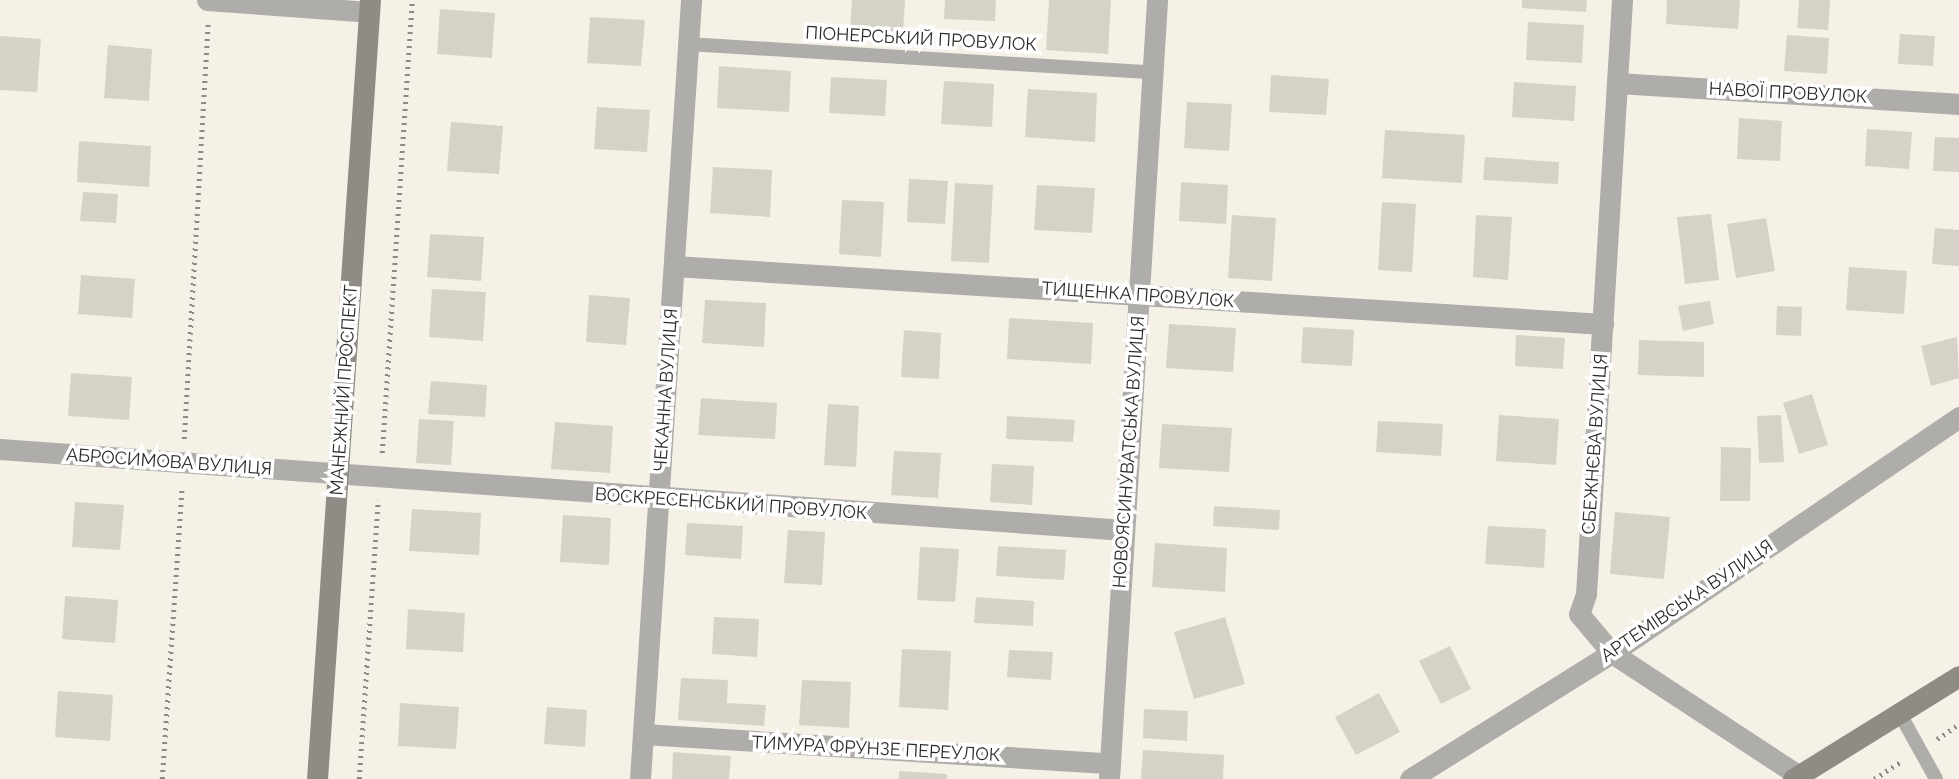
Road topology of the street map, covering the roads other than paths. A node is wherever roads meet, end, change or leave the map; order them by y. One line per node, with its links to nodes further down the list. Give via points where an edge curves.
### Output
1 (208, 0): 5 (street)
2 (691, 0): 6 (street, ЧЕКАННА ВУЛИЦЯ)
3 (1157, 0): 7 (street, НОВОЯСИНУВАТСЬКА ВУЛИЦЯ)
4 (1622, 0): 8 (street, СБЕЖНЄВА ВУЛИЦЯ)
5 (370, 6): 15 (street, МАНЕЖНИЙ ПРОСПЕКТ)
6 (688, 44): 7 (lane, ПIОНЕРСЬКИЙ ПРОВУЛОК); 10 (street, ЧЕКАННА ВУЛИЦЯ)
7 (1152, 72): 11 (street, НОВОЯСИНУВАТСЬКА ВУЛИЦЯ)
8 (1617, 83): 9 (street, НАВОЇ ПРОВУЛОК); 12 (street, СБЕЖНЄВА ВУЛИЦЯ)
9 (1959, 104)
10 (674, 266): 11 (street, ТИЩЕНКА ПРОВУЛОК); 16 (street, ЧЕКАННА ВУЛИЦЯ)
11 (1139, 296): 12 (street, ТИЩЕНКА ПРОВУЛОК); 17 (street, НОВОЯСИНУВАТСЬКА ВУЛИЦЯ)
12 (1603, 324): 18 (street, СБЕЖНЄВА ВУЛИЦЯ, via 1586,594 1579,614)
13 (1959, 417): 18 (street, АРТЕМІВСЬКА ВУЛИЦЯ)
14 (0, 449): 15 (street, АБРОСИМОВА ВУЛИЦЯ)
15 (338, 475): 16 (street, ВОСКРЕСЕНСЬКИЙ ПРОВУЛОК); 24 (street, МАНЕЖНИЙ ПРОСПЕКТ)
16 (658, 499): 17 (street, ВОСКРЕСЕНСЬКИЙ ПРОВУЛОК); 21 (street, ЧЕКАННА ВУЛИЦЯ)
17 (1124, 530): 22 (street, НОВОЯСИНУВАТСЬКА ВУЛИЦЯ)
18 (1612, 653): 23 (street, СБЕЖНЄВА ВУЛИЦЯ); 26 (street, АРТЕМІВСЬКА ВУЛИЦЯ)
19 (1959, 676): 20 (street)
20 (1900, 714): 23 (street); 27 (lane)
21 (643, 734): 22 (street, ТИМУРА ФРУНЗЕ ПЕРЕУЛОК); 25 (street, ЧЕКАННА ВУЛИЦЯ)
22 (1110, 771)
23 (1795, 777)
24 (317, 779)
25 (640, 779)
26 (1410, 779)
27 (1936, 779)

